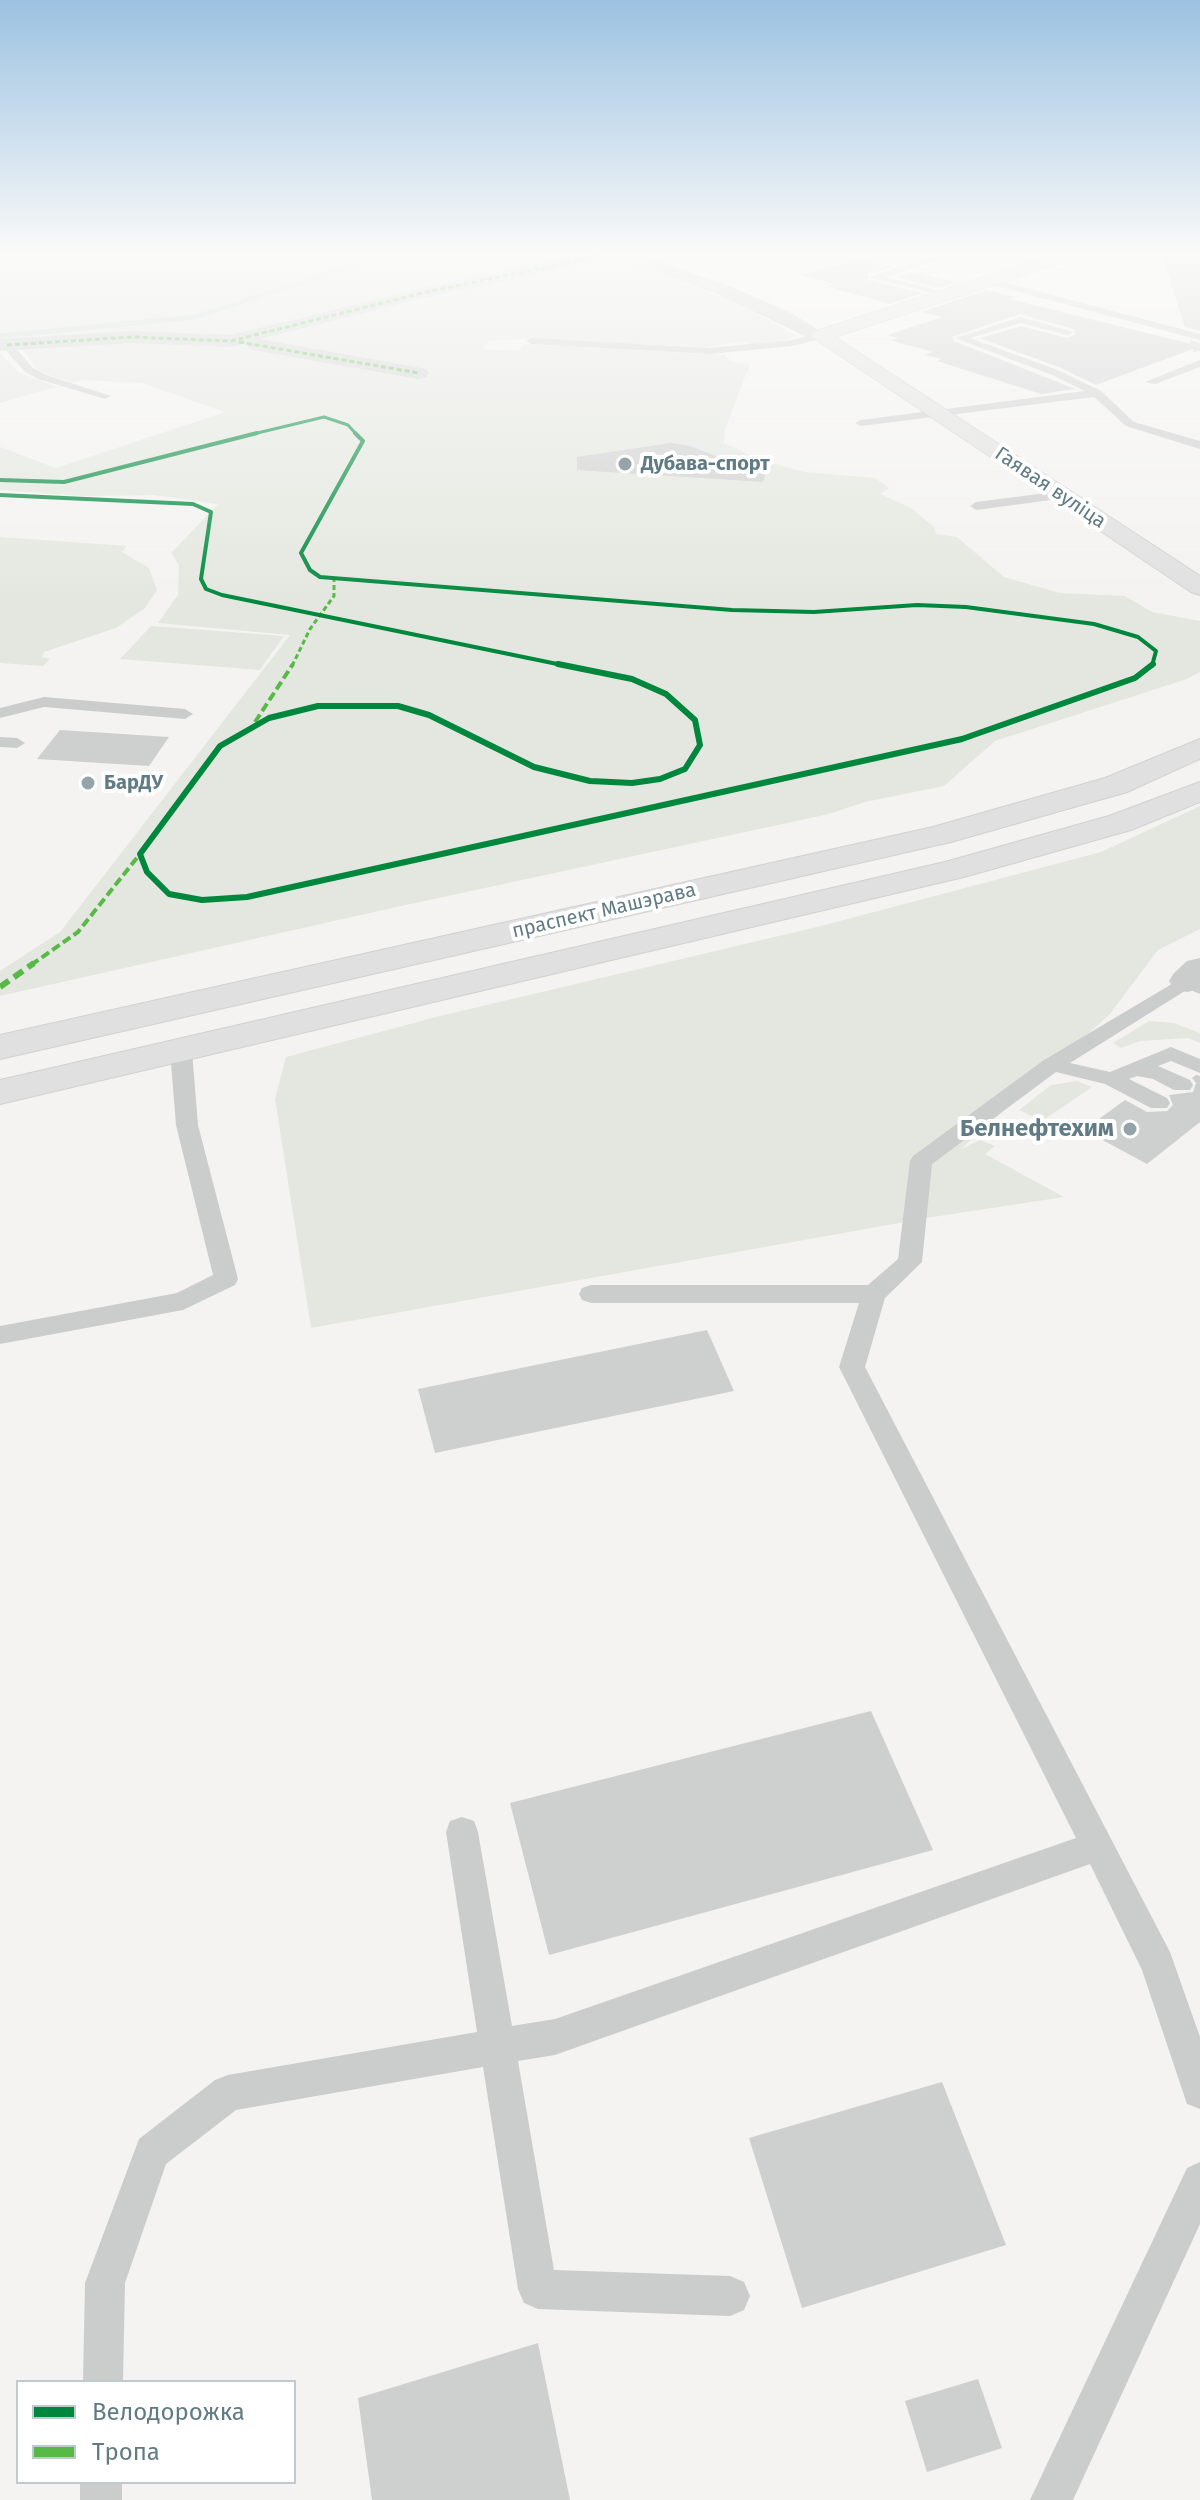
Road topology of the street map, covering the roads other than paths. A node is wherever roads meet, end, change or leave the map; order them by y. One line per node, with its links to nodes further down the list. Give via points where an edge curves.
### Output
1 (32, 372): 9 (lane)
2 (411, 372): 6 (street)
3 (875, 372): 10 (main road, Гаявая вуліца)
4 (1052, 372): 8 (lane)
5 (1178, 372): 7 (lane)
6 (419, 373)
7 (1151, 382)
8 (1097, 393): 10 (lane); 12 (lane, via 1130,424)
9 (105, 396)
10 (938, 413): 11 (lane); 13 (main road, Гаявая вуліца)
11 (861, 423)
12 (1200, 445)
13 (1062, 495): 14 (lane); 15 (main road, Гаявая вуліца)
14 (976, 506)
15 (1200, 587)
16 (0, 713): 17 (lane, via 44,702)
17 (185, 714)
18 (1200, 748): 21 (main road, праспект Машэрава, via 1116,785 939,835)
19 (1200, 791): 22 (main road, праспект Машэрава, via 1120,823 967,866)
20 (1196, 979): 23 (lane)
21 (0, 1047)
22 (181, 1051): 28 (main road, праспект Машэрава); 32 (lane, via 187,1125 226,1279 183,1301)
23 (1052, 1065): 26 (lane); 31 (lane, via 921,1161 910,1262)
24 (1200, 1067): 25 (lane, via 1171,1053)
25 (1134, 1069): 26 (lane); 27 (lane, via 1159,1073)
26 (1112, 1079): 29 (lane)
27 (1182, 1085)
28 (0, 1092)
29 (1159, 1103)
30 (591, 1294): 31 (lane)
31 (874, 1294): 34 (lane, via 852,1367)
32 (0, 1335)
33 (462, 1832): 35 (lane)
34 (1098, 1846): 35 (lane, via 555,2037); 36 (lane, via 1158,1964)
35 (500, 2047): 38 (lane, via 538,2289); 39 (lane, via 228,2093 152,2152 105,2283)
36 (1200, 2091)
37 (1200, 2181): 40 (lane)
38 (730, 2296)
39 (103, 2380)
40 (1051, 2500)

